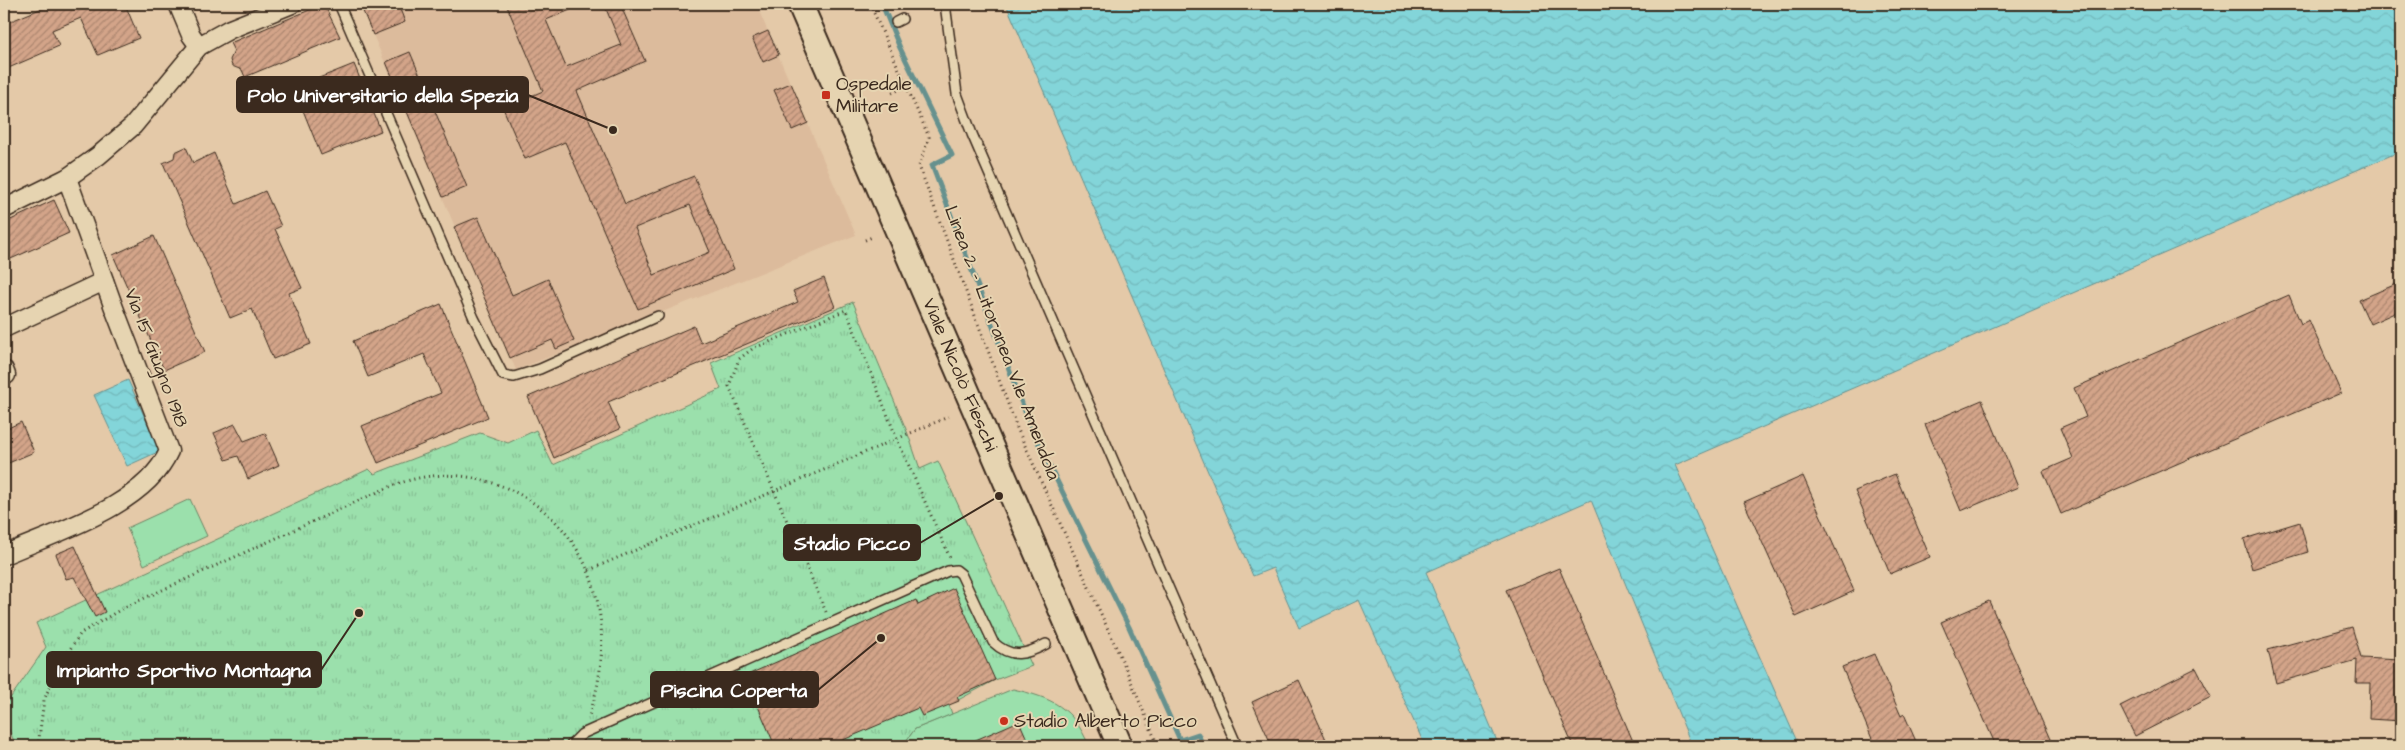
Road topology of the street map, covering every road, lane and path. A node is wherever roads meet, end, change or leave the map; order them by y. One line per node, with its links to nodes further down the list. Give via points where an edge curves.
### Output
1 (178, 4): 7 (street)
2 (292, 4): 7 (street, via 230,29)
3 (340, 4): 15 (lane, via 474,318 503,375 514,377 540,369)
4 (800, 4): 30 (main road, Viale Nicolò Fieschi)
5 (870, 4): 8 (path, Linea 2 - Litoranea V.le Amendola)
6 (945, 4): 32 (lane, via 957,94 972,134)
7 (200, 46): 10 (street, via 133,126)
8 (907, 86): 9 (path); 31 (path, Linea 2 - Litoranea V.le Amendola, via 930,137 919,166 1017,428)
9 (892, 93)
10 (66, 178): 11 (street); 14 (street, Via 15 Giugno 1918)
11 (4, 209)
12 (872, 237): 13 (path)
13 (864, 240)
14 (104, 281): 16 (street); 22 (street, Via 15 Giugno 1918, via 169,451 164,463 142,486 106,509)
15 (658, 316)
16 (4, 328)
17 (4, 370): 18 (street)
18 (4, 376)
19 (948, 417): 20 (path)
20 (897, 439): 21 (path); 21 (path, via 846,310 752,350 739,359 729,386); 24 (path)
21 (776, 491): 23 (path); 25 (path)
22 (4, 555)
23 (588, 570): 27 (path, via 599,611 602,653 596,695); 28 (path, via 574,542 552,517 526,497 497,484 465,476 433,476 401,482 125,607 81,633 59,665 44,700)
24 (956, 570): 25 (lane); 26 (lane, via 965,580 992,642 1001,650 1027,655)
25 (830, 622): 27 (lane)
26 (1046, 644)
27 (582, 734): 29 (lane)
28 (38, 746)
29 (570, 746)
30 (1120, 746)
31 (1158, 746)
32 (1237, 746)

